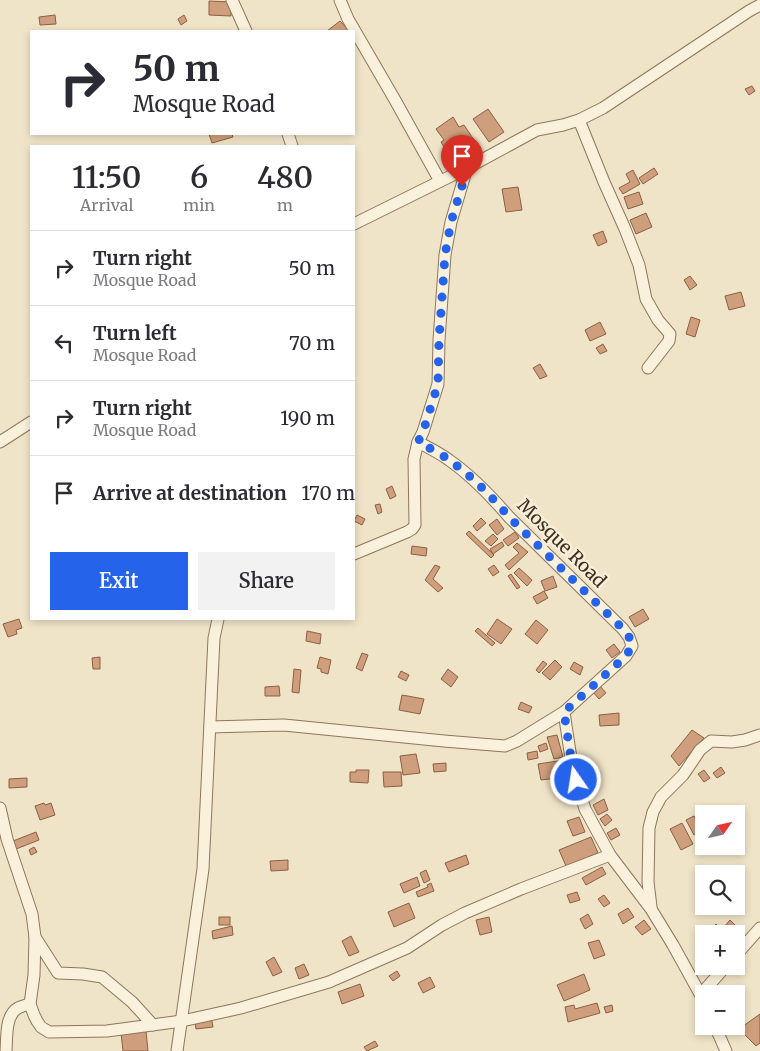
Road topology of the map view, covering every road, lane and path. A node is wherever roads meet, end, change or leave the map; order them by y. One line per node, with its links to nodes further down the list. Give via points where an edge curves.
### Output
1 (232, 0): 4 (street)
2 (340, 0): 5 (street)
3 (760, 5): 7 (street, via 603,108)
4 (246, 30)
5 (354, 30)
6 (355, 31): 9 (street)
7 (579, 120): 8 (street, via 537,130); 11 (street, via 639,265 646,299 670,334 669,341)
8 (467, 168): 9 (street); 14 (street, via 445,255 438,384)
9 (440, 181): 10 (street)
10 (355, 224)
11 (648, 368)
12 (30, 423): 13 (street)
13 (0, 442)
14 (418, 442): 15 (street, via 414,459 412,529); 17 (street, Mosque Road, via 467,474 629,637 632,646 626,656)
15 (355, 554)
16 (218, 620): 18 (street)
17 (564, 712): 18 (street, Mosque Road, via 505,746 284,725); 21 (street, via 572,765 585,809)
18 (210, 727): 28 (street, via 203,869)
19 (760, 735): 22 (street, via 732,742 710,741 661,797 649,828)
20 (0, 808): 24 (street, via 32,914)
21 (610, 855): 22 (street); 28 (street, via 465,913 407,948 329,982 241,1008)
22 (651, 909): 26 (street)
23 (760, 928): 25 (street)
24 (35, 937): 27 (street); 29 (street, via 58,973 102,977)
25 (745, 945)
26 (695, 986)
27 (30, 1004): 29 (street, via 41,1027 50,1032 107,1031); 31 (street, via 12,1013)
28 (182, 1021): 29 (street); 32 (street)
29 (154, 1025)
30 (719, 1035): 33 (street)
31 (6, 1051)
32 (177, 1051)
33 (726, 1051)

